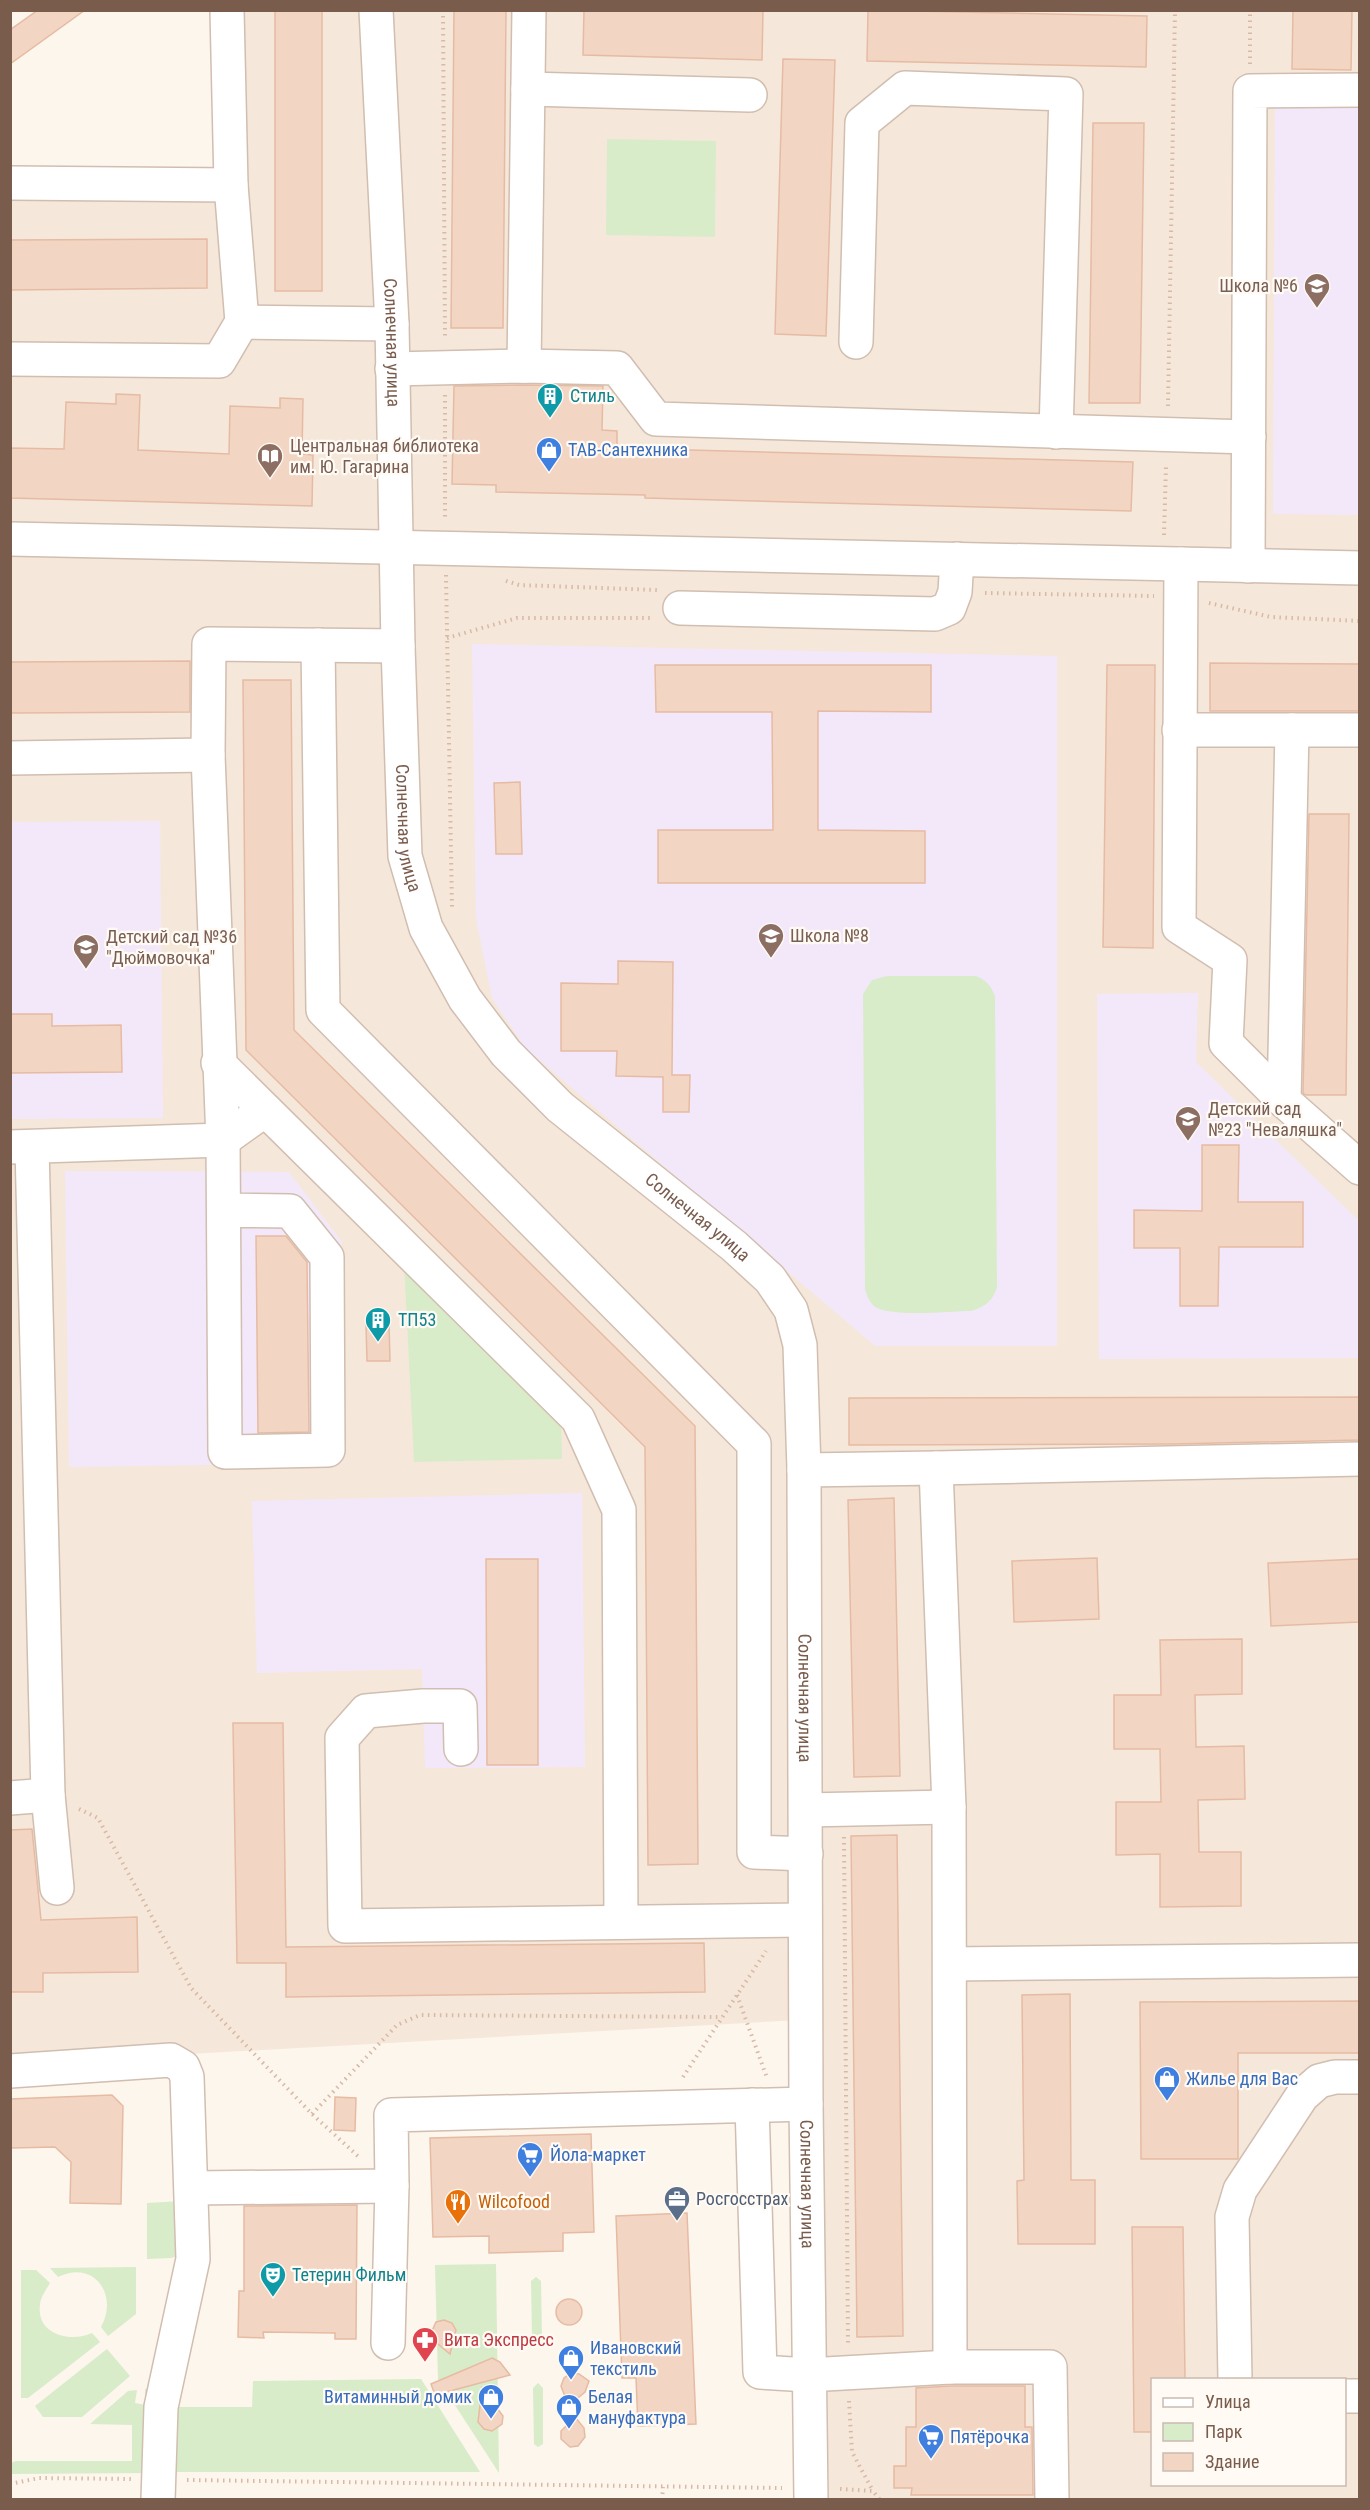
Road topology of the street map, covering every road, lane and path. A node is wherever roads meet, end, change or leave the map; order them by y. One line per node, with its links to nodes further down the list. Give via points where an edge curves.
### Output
1 (226, 10): 12 (street)
2 (376, 10): 14 (street, Солнечная улица)
3 (443, 10): 18 (path)
4 (529, 10): 7 (street)
5 (1174, 10): 21 (path)
6 (1250, 10): 9 (path)
7 (528, 89): 10 (street); 17 (street)
8 (1359, 90): 9 (street)
9 (1250, 92): 22 (street)
10 (750, 95)
11 (10, 183): 12 (street)
12 (231, 185): 13 (street)
13 (242, 322): 14 (street); 16 (street, via 219,361)
14 (392, 324): 19 (street, Солнечная улица)
15 (856, 342): 20 (street, via 862,123 905,88 1066,94)
16 (10, 359)
17 (524, 366): 18 (street); 20 (street, via 617,368 657,418)
18 (445, 368): 19 (street); 25 (path)
19 (392, 369): 24 (street, Солнечная улица)
20 (1056, 432): 21 (street)
21 (1167, 435): 22 (street); 27 (path)
22 (1249, 437): 28 (street)
23 (10, 539): 24 (street)
24 (397, 546): 25 (street); 34 (street, Солнечная улица)
25 (445, 547): 26 (street); 32 (path)
26 (957, 559): 27 (street); 31 (street, via 956,592 949,608 935,614)
27 (1172, 564): 28 (street); 35 (street)
28 (1248, 566): 29 (street)
29 (1359, 568)
30 (498, 578): 31 (path, via 519,585 658,590)
31 (680, 608): 32 (path, via 654,618 517,618)
32 (447, 638): 40 (path)
33 (318, 645): 34 (street); 38 (street, via 209,644); 48 (street, via 323,1010)
34 (398, 646): 49 (street, Солнечная улица, via 405,856 426,928 465,999 506,1053 560,1107 770,1279 791,1310 800,1346)
35 (1179, 730): 36 (street); 42 (street, via 1179,927 1230,960 1226,1043)
36 (1292, 730): 37 (street); 42 (street)
37 (1359, 730)
38 (208, 755): 39 (street); 41 (street)
39 (10, 758)
40 (452, 914)
41 (218, 1063): 43 (street); 44 (street)
42 (1284, 1101): 46 (street)
43 (265, 1110): 44 (street); 61 (street, via 578,1419 620,1510)
44 (223, 1140): 45 (street); 47 (street)
45 (21, 1147): 53 (street)
46 (1359, 1168)
47 (224, 1209): 47 (street, via 290,1211 327,1257 327,1450 225,1452)
48 (754, 1444): 49 (street); 58 (street, via 754,1852)
49 (803, 1456): 51 (street); 57 (street, Солнечная улица)
50 (1359, 1459): 51 (street)
51 (936, 1468): 55 (street)
52 (461, 1749): 61 (street, via 460,1706 366,1711 342,1738 345,1926)
53 (48, 1795): 54 (street); 59 (street); 70 (path, via 98,1818 190,1988)
54 (10, 1798)
55 (949, 1808): 56 (street); 63 (street)
56 (844, 1809): 57 (street); 75 (path)
57 (806, 1810): 58 (street, Солнечная улица)
58 (806, 1854): 60 (street, Солнечная улица)
59 (57, 1888)
60 (796, 1920): 61 (street); 64 (path); 68 (street, Солнечная улица)
61 (621, 1922)
62 (1359, 1960): 63 (street)
63 (950, 1964): 74 (street)
64 (737, 1995): 65 (path); 68 (path)
65 (723, 2017): 69 (path); 70 (path, via 420,2015 397,2025)
66 (10, 2071): 72 (street, via 171,2060 183,2067 188,2076)
67 (1359, 2077): 77 (street, via 1319,2081 1302,2096 1240,2190 1232,2217)
68 (778, 2104): 69 (street); 76 (street, Солнечная улица); 76 (street, via 760,2372)
69 (663, 2107): 71 (street, via 391,2115)
70 (312, 2114): 71 (path)
71 (392, 2186): 72 (street); 73 (street)
72 (192, 2188): 80 (street, via 193,2259 160,2407)
73 (388, 2343)
74 (951, 2367): 75 (street); 85 (street, via 1050,2367)
75 (848, 2373): 76 (street); 81 (path, via 852,2452)
76 (808, 2375): 82 (street, Солнечная улица)
77 (1235, 2378)
78 (10, 2484): 80 (path, via 39,2478)
79 (663, 2487): 80 (path); 82 (path); 83 (path)
80 (158, 2489)
81 (873, 2491): 82 (path); 84 (path)
82 (812, 2492)
83 (663, 2499)
84 (880, 2499)
85 (1052, 2499)

